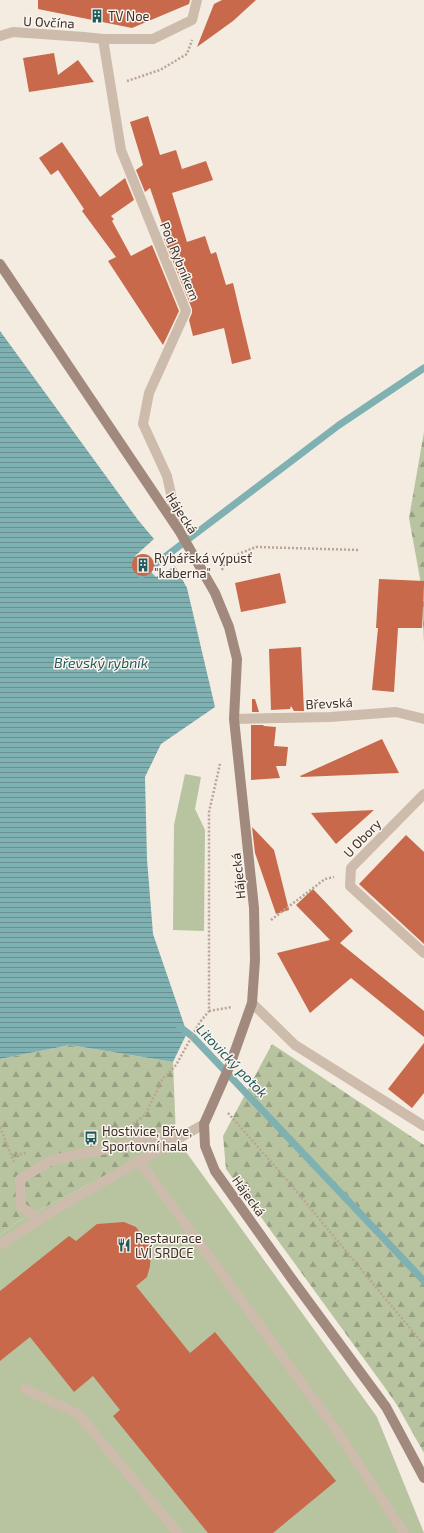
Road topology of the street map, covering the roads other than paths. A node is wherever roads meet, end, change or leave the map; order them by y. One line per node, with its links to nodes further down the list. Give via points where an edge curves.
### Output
1 (197, 0): 3 (street, U Ovčína, via 192,20 153,39)
2 (0, 36): 3 (street, U Ovčína, via 12,32)
3 (103, 40): 5 (street, Pod Rybníkem, via 121,150 186,311 149,392 143,424 167,476)
4 (0, 264): 5 (street, Hájecká)
5 (180, 532): 6 (street, Hájecká, via 215,593 229,627 237,659)
6 (234, 719): 7 (street, Břevská, via 330,717 396,712); 10 (street, Hájecká, via 254,908 256,960)
7 (424, 719)
8 (424, 794): 9 (street, U Obory, via 351,868 350,873 350,886)
9 (424, 953)
10 (252, 1003): 11 (street, Hájecká, via 230,1065); 12 (street, via 295,1045)
11 (204, 1124): 13 (street); 18 (street, Hájecká, via 205,1146 215,1171 386,1406)
12 (424, 1126)
13 (194, 1130): 14 (street); 15 (street, via 52,1160 20,1179 21,1207)
14 (140, 1162): 15 (street); 20 (street, via 334,1427)
15 (40, 1219): 16 (street)
16 (0, 1245)
17 (25, 1389): 19 (street, via 78,1414)
18 (424, 1478)
19 (178, 1533)
20 (404, 1533)

